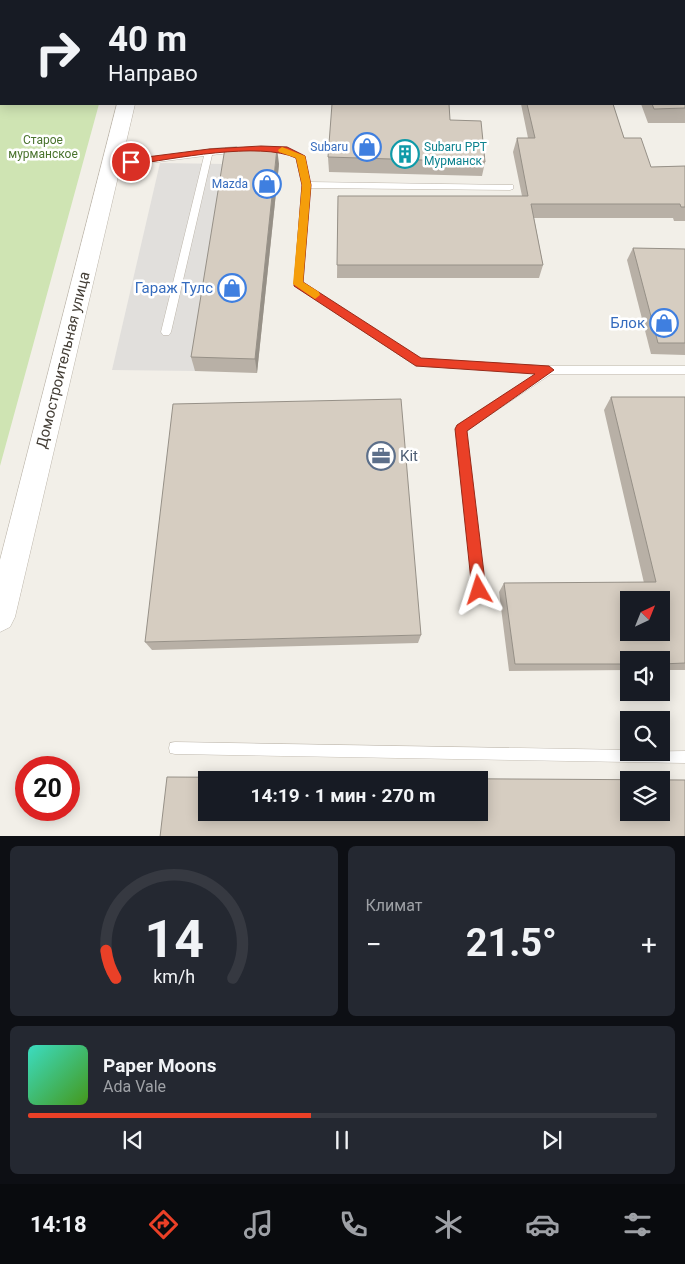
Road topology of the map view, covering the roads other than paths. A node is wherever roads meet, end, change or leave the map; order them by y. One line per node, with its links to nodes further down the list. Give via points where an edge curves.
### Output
1 (126, 105): 3 (street, Домостроительная улица)
2 (209, 152): 3 (lane); 4 (lane, via 287,150 300,156); 6 (lane)
3 (111, 165): 10 (street, Домостроительная улица)
4 (306, 185): 5 (lane); 7 (lane, via 298,284 419,363)
5 (510, 186)
6 (166, 332)
7 (549, 370): 8 (lane); 9 (lane, via 461,429)
8 (685, 370)
9 (479, 590)
10 (0, 617)
11 (175, 748): 12 (lane)
12 (685, 758)

